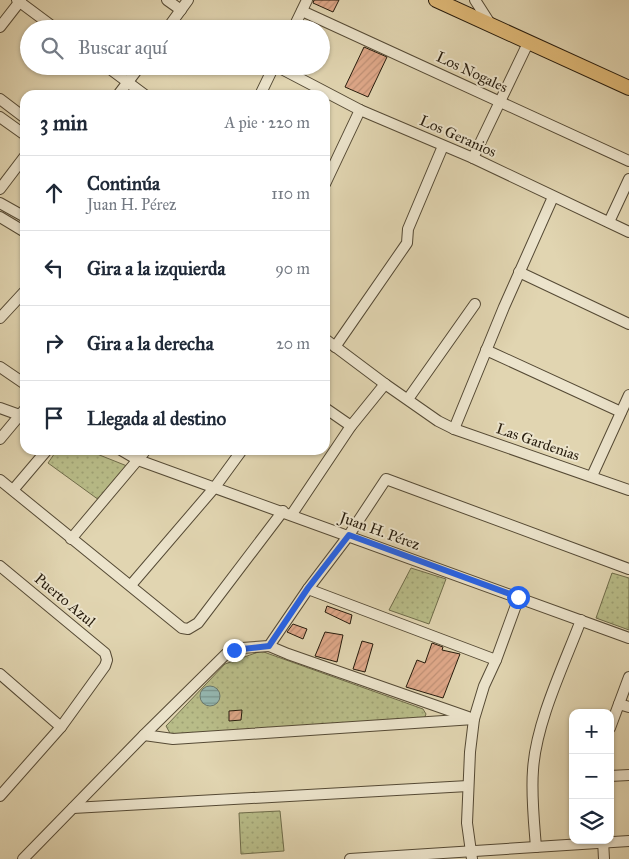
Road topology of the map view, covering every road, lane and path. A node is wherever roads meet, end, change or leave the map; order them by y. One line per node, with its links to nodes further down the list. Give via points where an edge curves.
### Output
1 (168, 0): 7 (street)
2 (188, 0): 7 (street)
3 (307, 0): 8 (street)
4 (475, 0): 14 (street)
5 (19, 1): 9 (street); 15 (street)
6 (439, 1): 14 (main road)
7 (181, 10): 10 (street)
8 (302, 11): 11 (street); 12 (street, Los Nogales)
9 (44, 20)
10 (174, 20)
11 (298, 20)
12 (322, 20)
13 (330, 24): 29 (street, Los Nogales)
14 (491, 25): 16 (main road)
15 (0, 27)
16 (529, 41): 22 (main road); 29 (street)
17 (118, 75): 21 (street)
18 (134, 75): 21 (street)
19 (270, 75): 25 (street)
20 (292, 75): 26 (street, Los Geranios)
21 (128, 83): 23 (street); 24 (street)
22 (629, 88)
23 (122, 90)
24 (138, 90)
25 (263, 90)
26 (321, 90)
27 (330, 94): 30 (street, Los Geranios)
28 (0, 100): 31 (street)
29 (500, 101): 35 (street); 36 (street, Los Nogales)
30 (360, 110): 34 (street, Los Geranios); 38 (street)
31 (20, 114)
32 (0, 117): 33 (street)
33 (20, 131)
34 (442, 146): 35 (street, Los Geranios); 54 (street, via 408,229 407,243)
35 (473, 158): 41 (street, Los Geranios)
36 (629, 161)
37 (20, 163): 40 (street)
38 (330, 173)
39 (629, 179): 45 (street)
40 (0, 189)
41 (552, 197): 45 (street, Los Geranios); 48 (street)
42 (0, 203): 43 (street)
43 (20, 214)
44 (0, 217): 46 (street)
45 (609, 222): 47 (street, Los Geranios)
46 (20, 229)
47 (629, 232)
48 (519, 272): 52 (street); 55 (street)
49 (20, 296): 51 (street)
50 (475, 304): 60 (street)
51 (0, 318)
52 (629, 324)
53 (330, 343): 54 (street, Las Gardenias)
54 (335, 347): 58 (street, Las Gardenias)
55 (486, 350): 63 (street); 67 (street)
56 (0, 367): 57 (street)
57 (20, 381)
58 (384, 384): 60 (street, Las Gardenias); 66 (street)
59 (629, 395): 63 (street)
60 (408, 399): 67 (street, Las Gardenias)
61 (0, 408): 64 (street)
62 (330, 411): 66 (street)
63 (621, 412): 76 (street)
64 (20, 413)
65 (20, 418): 68 (street)
66 (351, 426): 73 (street)
67 (454, 429): 76 (street, Las Gardenias)
68 (0, 439)
69 (43, 455): 79 (street)
70 (130, 455): 75 (street, Juan H. Pérez)
71 (142, 455): 75 (street)
72 (238, 455): 78 (street)
73 (330, 455)
74 (330, 455): 81 (street)
75 (138, 460): 78 (street, Juan H. Pérez); 83 (street)
76 (592, 476): 80 (street, Las Gardenias)
77 (0, 480): 79 (street)
78 (215, 486): 81 (street, Juan H. Pérez); 86 (street)
79 (13, 490): 83 (street)
80 (629, 490)
81 (287, 513): 82 (street, Juan H. Pérez); 86 (street, via 193,627 182,628)
82 (349, 535): 85 (street, via 388,479); 87 (street); 88 (street, Juan H. Pérez)
83 (71, 539): 86 (street)
84 (0, 566): 98 (street, Puerto Azul, via 105,653 108,660)
85 (629, 569)
86 (131, 585)
87 (308, 588): 91 (street); 92 (street)
88 (518, 597): 89 (street, Juan H. Pérez); 92 (street)
89 (581, 620): 90 (street, Juan H. Pérez); 110 (street, via 542,723 537,746 533,770)
90 (629, 638)
91 (269, 646): 96 (street); 99 (street, via 242,648 226,654)
92 (496, 660): 96 (street)
93 (0, 674): 98 (street)
94 (629, 677): 95 (street)
95 (624, 706): 97 (street)
96 (474, 719): 99 (street, via 173,739); 103 (street)
97 (614, 722)
98 (62, 727): 102 (street)
99 (144, 735): 105 (street)
100 (629, 775): 101 (street)
101 (614, 776)
102 (3, 784): 104 (street)
103 (468, 786): 105 (street); 111 (street, via 467,823)
104 (0, 796)
105 (74, 808): 112 (street)
106 (614, 841): 107 (street)
107 (629, 841)
108 (570, 844): 110 (street)
109 (603, 844): 114 (street)
110 (536, 847): 111 (street)
111 (471, 855): 113 (street)
112 (23, 859)
113 (350, 859)
114 (604, 859)

